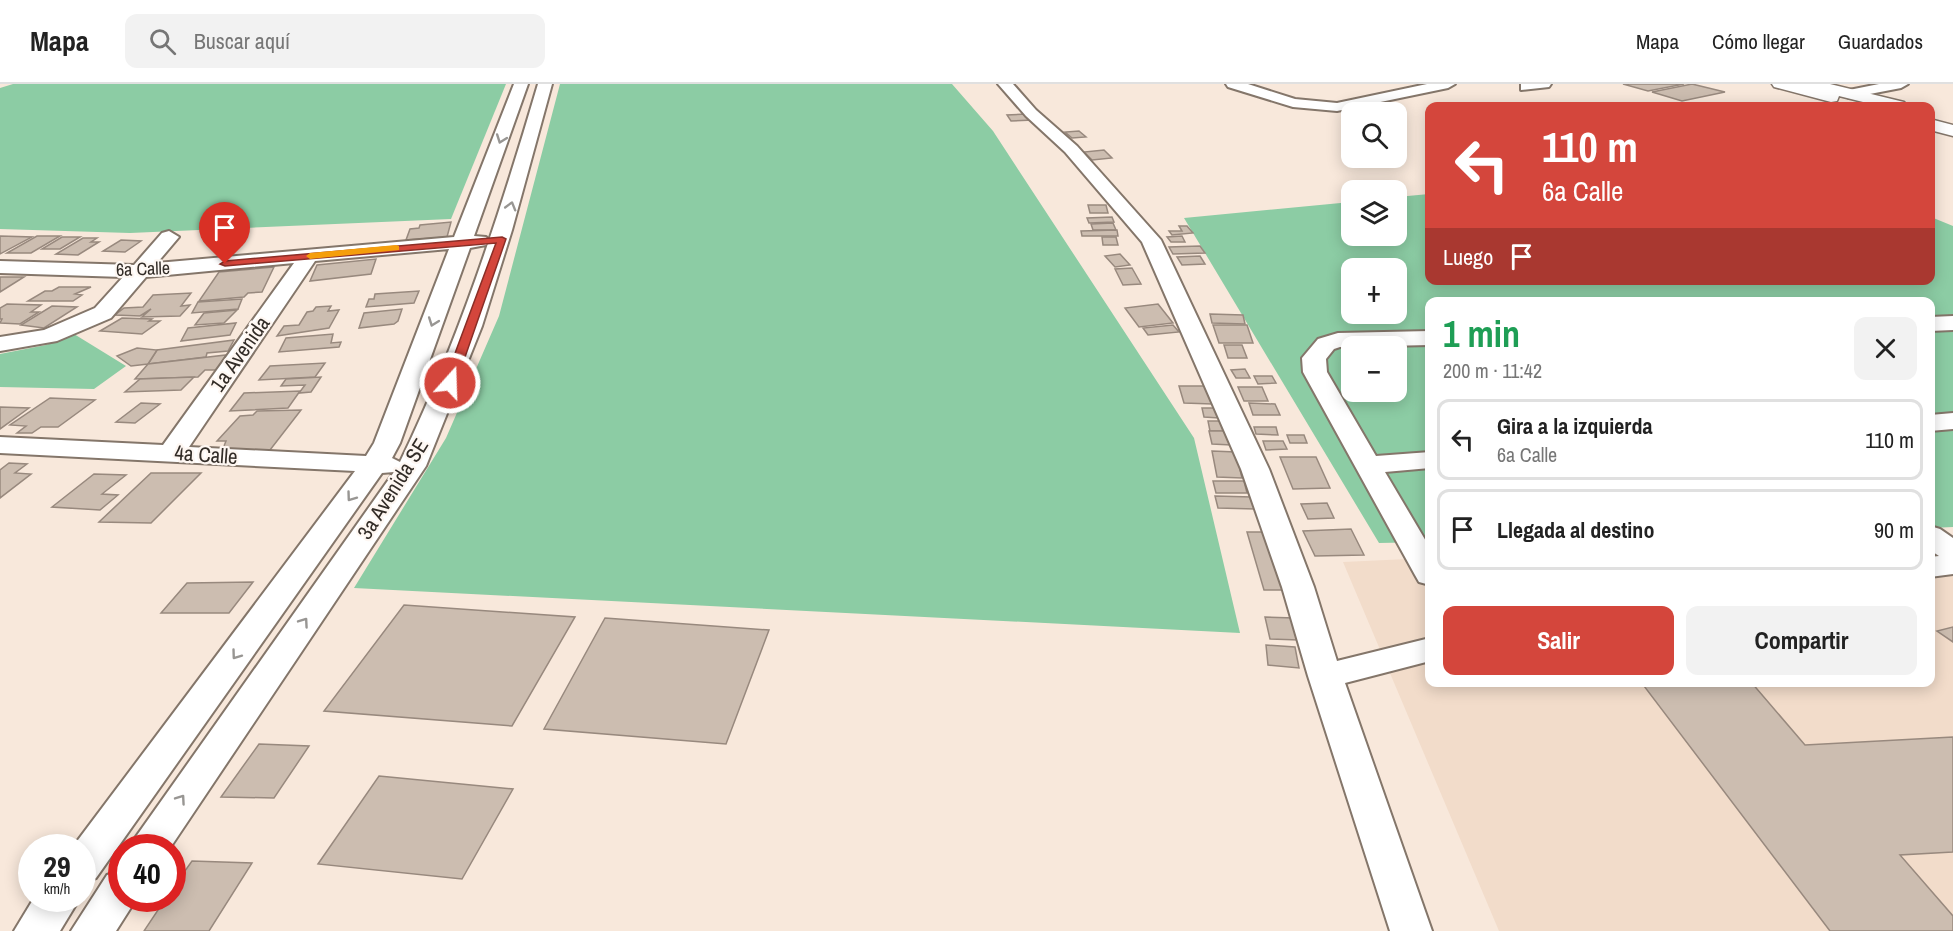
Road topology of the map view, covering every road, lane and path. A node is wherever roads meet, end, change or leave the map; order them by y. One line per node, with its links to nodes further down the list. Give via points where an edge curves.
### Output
1 (521, 84): 20 (street, one-way to 20)
2 (545, 84): 19 (street, 3a Avenida SE, one-way to 2)
3 (1005, 84): 42 (street, via 1071,149 1151,240 1255,469 1298,587)
4 (1233, 84): 5 (street, via 1293,103 1337,107)
5 (1448, 84)
6 (1544, 84): 10 (street)
7 (1780, 84): 12 (highway)
8 (1810, 84): 11 (highway)
9 (1901, 84): 11 (street)
10 (1526, 87)
11 (1849, 94): 13 (highway)
12 (1851, 102)
13 (1882, 102)
14 (1935, 117): 15 (highway)
15 (1953, 122)
16 (1935, 126): 17 (highway)
17 (1953, 131)
18 (168, 237): 23 (street)
19 (502, 239): 20 (street, 6a Calle); 35 (street, 3a Avenida SE, via 443,403)
20 (462, 242): 21 (street, 6a Calle); 33 (street, one-way to 33, via 400,414)
21 (309, 256): 23 (street, 6a Calle); 31 (street, 1a Avenida)
22 (0, 267): 23 (street, 6a Calle)
23 (140, 271): 27 (street, via 103,313 49,336)
24 (1953, 323): 25 (street)
25 (1935, 324)
26 (1425, 338): 34 (street, via 1338,340 1314,358 1315,372)
27 (0, 344)
28 (1953, 421): 29 (street)
29 (1935, 423)
30 (0, 445): 31 (street, 4a Calle)
31 (171, 453): 33 (street, 4a Calle)
32 (1425, 460): 34 (street)
33 (374, 465): 35 (street, 4a Calle); 44 (street, one-way to 44)
34 (1367, 465): 39 (street)
35 (412, 466): 43 (street, 3a Avenida SE, one-way to 35)
36 (1935, 539): 37 (street)
37 (1953, 552)
38 (1953, 564): 40 (street)
39 (1425, 566)
40 (1935, 566)
41 (1425, 650): 42 (street)
42 (1324, 676): 49 (street)
43 (158, 834)
44 (96, 847)
45 (108, 908): 48 (street)
46 (49, 912): 47 (street)
47 (35, 931)
48 (92, 931)
49 (1411, 931)

